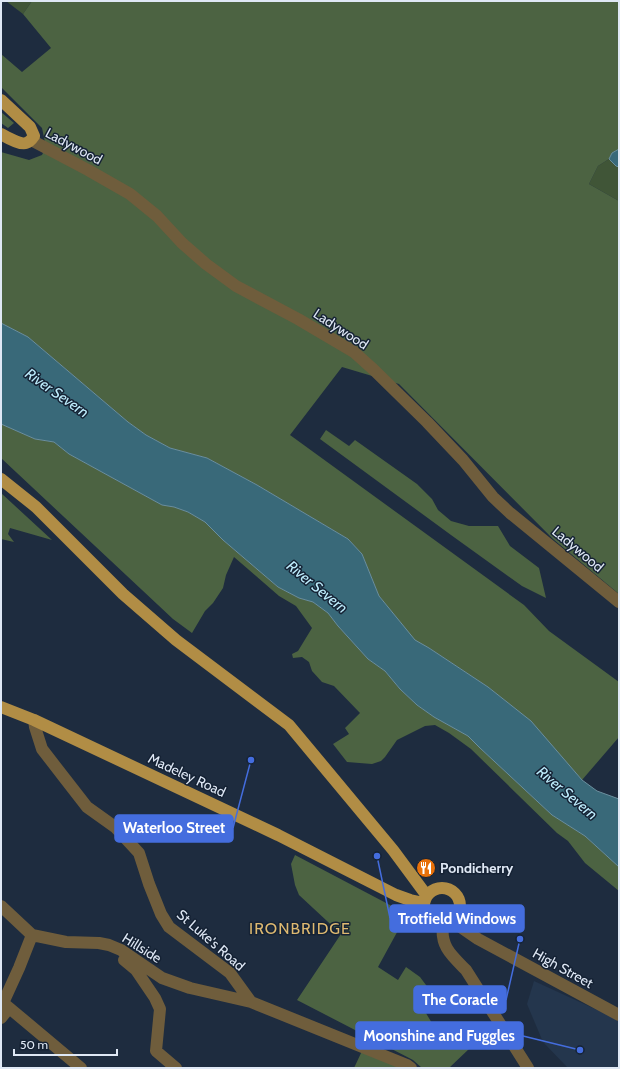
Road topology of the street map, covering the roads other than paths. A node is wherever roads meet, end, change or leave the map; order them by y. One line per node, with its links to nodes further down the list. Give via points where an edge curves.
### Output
1 (1, 100): 3 (main road, via 30,127 34,136)
2 (1, 134): 3 (main road, via 24,144)
3 (31, 140): 5 (street, Ladywood, via 130,194 157,216 206,264 236,286 354,352 463,460 493,497)
4 (1, 479): 8 (main road, via 36,507 123,594 170,634 289,725 393,850)
5 (619, 602)
6 (1, 707): 7 (main road, Madeley Road)
7 (34, 720): 8 (main road, Madeley Road, via 278,835 396,895 410,900); 13 (street, St Luke's Road, via 42,749 87,807 115,827 139,853 161,914 169,927 230,973)
8 (426, 899): 10 (main road, via 428,918 437,923); 10 (main road, via 431,892 442,888 447,888 456,895 459,900 459,912 457,917)
9 (1, 906): 11 (street)
10 (447, 922): 15 (street, High Street); 20 (street, via 442,938 446,946 466,970)
11 (32, 935): 12 (street, Hillside, via 66,942); 14 (street)
12 (109, 945): 13 (street, Hillside, via 122,950 162,978 190,988); 18 (street, via 136,970 155,998 160,1009 156,1051)
13 (252, 1002): 19 (street)
14 (4, 1004): 16 (street); 17 (street)
15 (619, 1015)
16 (1, 1018)
17 (81, 1068)
18 (176, 1068)
19 (411, 1068)
20 (528, 1068)

